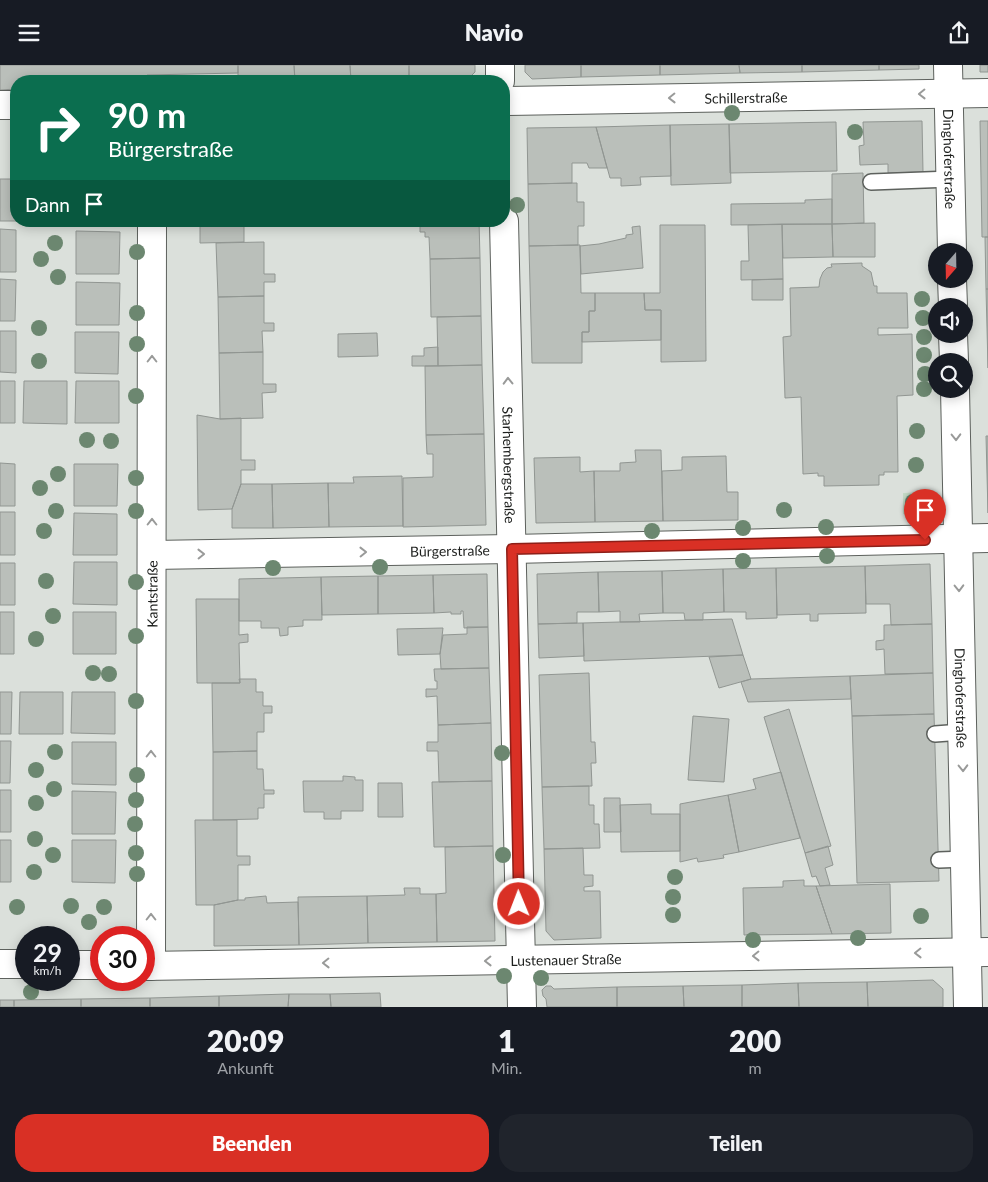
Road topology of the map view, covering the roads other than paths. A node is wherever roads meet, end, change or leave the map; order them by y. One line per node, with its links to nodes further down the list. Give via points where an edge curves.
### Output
1 (948, 65): 3 (street, Dinghoferstraße)
2 (988, 93): 3 (street, Schillerstraße)
3 (949, 94): 4 (street, Schillerstraße, one-way to 4); 5 (street, Dinghoferstraße)
4 (510, 101)
5 (951, 179): 6 (lane); 9 (street, Dinghoferstraße)
6 (871, 182)
7 (152, 227): 14 (street, Kantstraße, one-way to 7)
8 (504, 227): 13 (street, Starhembergstraße, one-way to 8)
9 (952, 243)
10 (955, 398): 11 (street, Dinghoferstraße, one-way to 11)
11 (958, 539): 12 (street, Bürgerstraße); 13 (street, Bürgerstraße); 15 (street, Dinghoferstraße, one-way to 15)
12 (988, 539)
13 (512, 549): 14 (street, Bürgerstraße, one-way to 13); 19 (street, Starhembergstraße)
14 (152, 555): 17 (street, Kantstraße, one-way to 14)
15 (962, 732): 16 (lane); 18 (street, Dinghoferstraße, one-way to 18, via 952,859)
16 (935, 734)
17 (147, 926)
18 (977, 952): 19 (street, Lustenauer Straße, one-way to 19); 24 (street, Dinghoferstraße)
19 (521, 960): 22 (street, Lustenauer Straße, one-way to 22); 23 (street, Starhembergstraße)
20 (0, 963): 21 (street)
21 (15, 964)
22 (155, 966)
23 (522, 1007)
24 (968, 1007)

